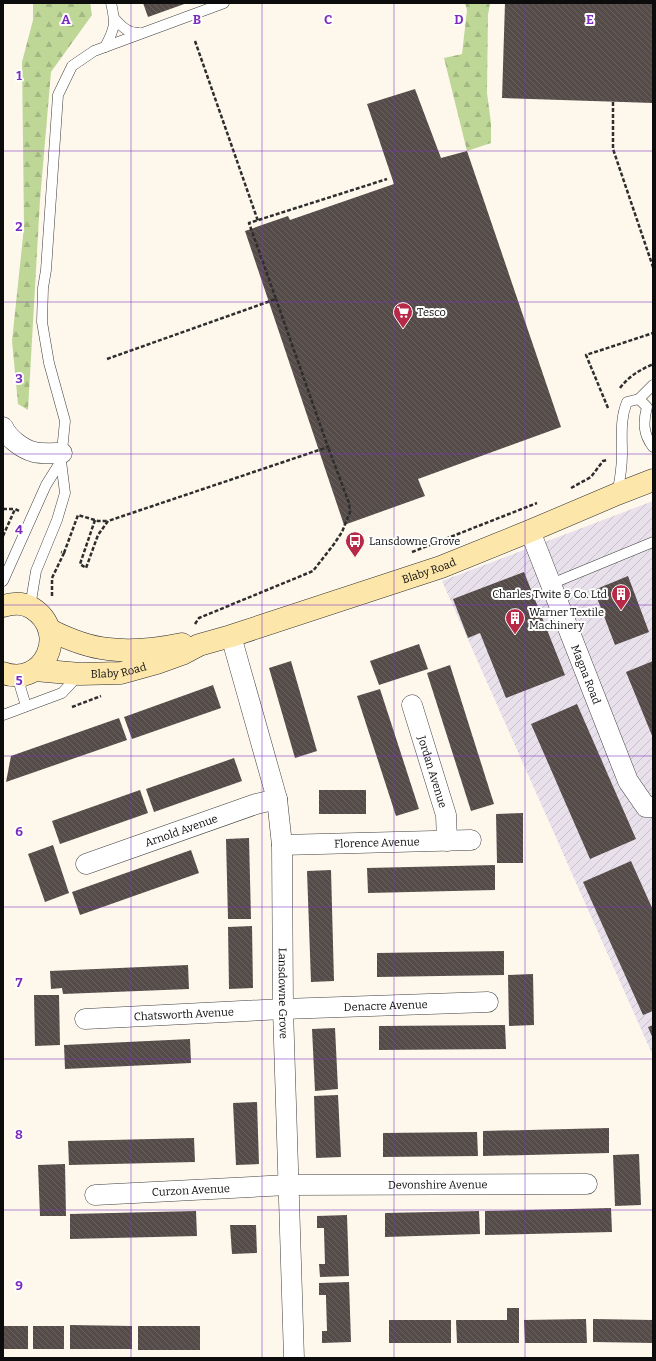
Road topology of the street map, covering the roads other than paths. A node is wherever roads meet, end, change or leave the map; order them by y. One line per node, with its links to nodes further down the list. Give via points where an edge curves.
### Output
1 (111, 3): 3 (lane)
2 (224, 3): 4 (lane)
3 (115, 19): 4 (lane, via 122,28); 5 (lane)
4 (141, 33): 5 (lane)
5 (105, 47): 10 (lane, via 94,51 72,66 58,95 46,270 42,288 42,322 49,363 65,421)
6 (653, 385): 7 (lane)
7 (639, 399): 9 (lane, via 647,407 644,426 646,436); 12 (lane, via 627,402 623,412 621,473)
8 (5, 435): 10 (street, via 34,452)
9 (653, 447)
10 (62, 457): 15 (lane, via 46,485); 18 (lane, via 65,493 36,571)
11 (653, 480): 12 (main road, Blaby Road)
12 (617, 494): 13 (main road, Blaby Road)
13 (530, 531): 16 (street, Magna Road); 21 (main road, Blaby Road, via 441,567)
14 (653, 542): 16 (lane)
15 (3, 581)
16 (550, 584): 29 (street, Magna Road, via 628,781 646,807)
17 (3, 606): 18 (main road, via 19,604)
18 (30, 607): 19 (main road, via 46,620)
19 (50, 630): 20 (main road, Blaby Road, via 74,641 108,649 136,650 185,644); 22 (main road, via 49,652 43,662)
20 (197, 633): 21 (main road, Blaby Road); 24 (main road, Blaby Road, via 182,654 121,673)
21 (231, 636): 28 (street, Lansdowne Grove)
22 (31, 672): 23 (main road, Blaby Road, via 18,676); 24 (main road, Blaby Road); 26 (lane, via 20,686)
23 (3, 673)
24 (80, 674): 26 (lane, via 62,693)
25 (412, 705): 30 (street, Jordan Avenue, via 446,815)
26 (26, 706): 27 (lane)
27 (3, 714)
28 (277, 799): 32 (street, Lansdowne Grove); 33 (street, Arnold Avenue, via 256,804)
29 (653, 808)
30 (447, 840): 31 (street, Florence Avenue); 32 (street, Florence Avenue)
31 (471, 840)
32 (282, 845): 35 (street, Lansdowne Grove)
33 (86, 864)
34 (488, 1002): 35 (street, Denacre Avenue)
35 (283, 1009): 36 (street, Chatsworth Avenue); 38 (street, Lansdowne Grove)
36 (85, 1019)
37 (587, 1184): 38 (street, Devonshire Avenue)
38 (288, 1185): 39 (street, Curzon Avenue); 40 (street, Lansdowne Grove)
39 (95, 1195)
40 (294, 1358)

